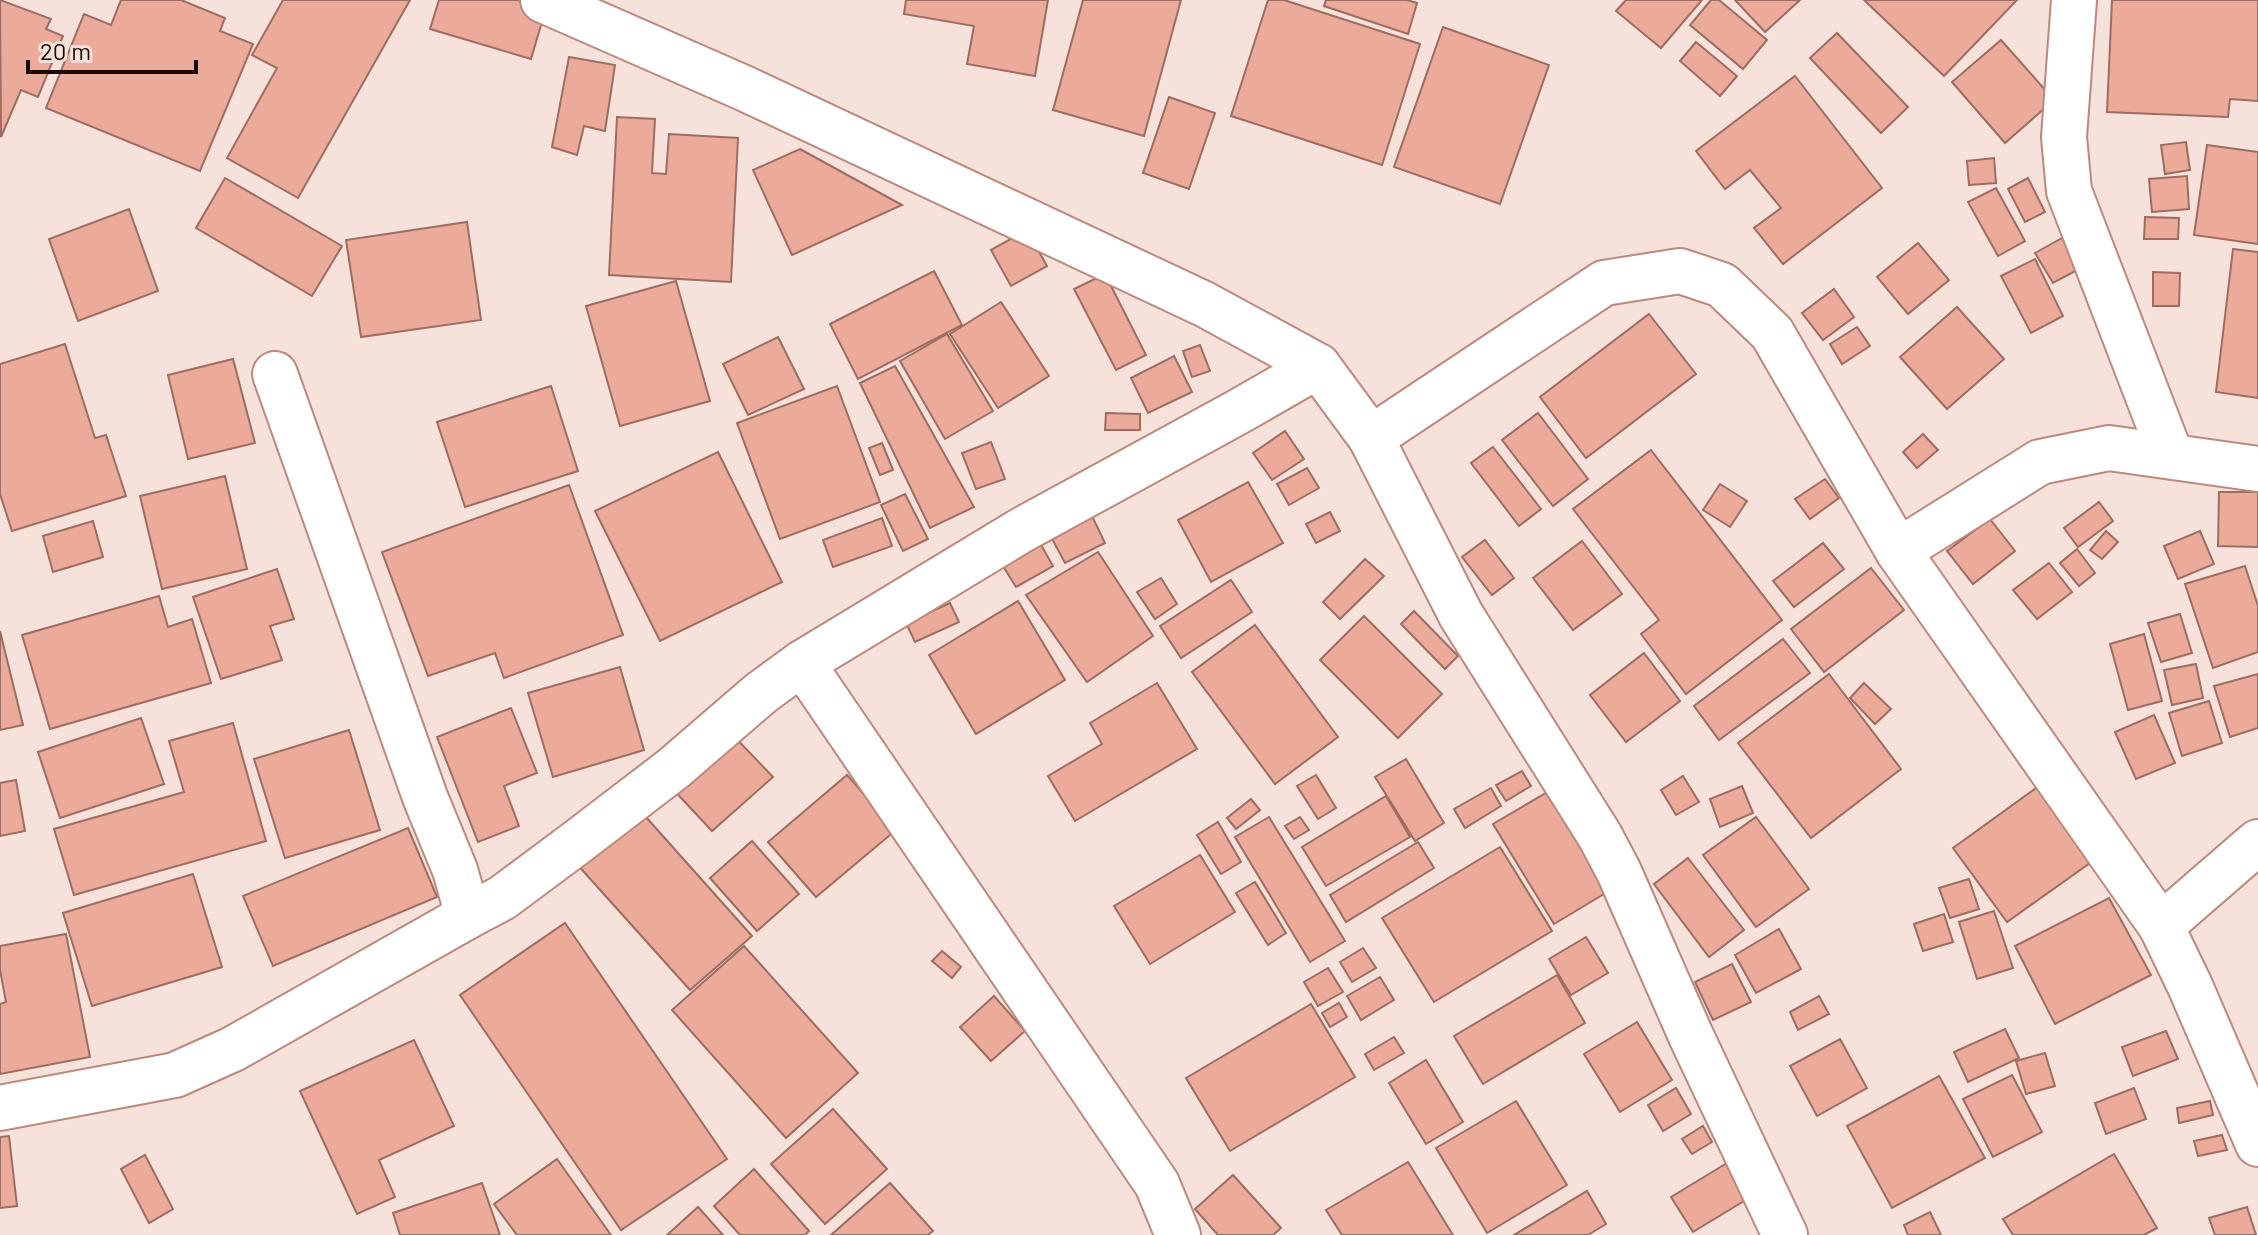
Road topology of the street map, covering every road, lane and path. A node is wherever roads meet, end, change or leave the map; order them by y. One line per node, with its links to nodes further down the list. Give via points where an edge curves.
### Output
1 (543, 0): 3 (street, via 1189,297)
2 (2074, 0): 6 (street, via 2064,137 2069,191)
3 (1318, 366): 5 (street); 9 (street, via 1020,531)
4 (275, 374): 11 (street)
5 (1371, 438): 8 (street, via 1604,283 1680,271 1722,285 1772,333); 16 (street, via 1461,615 1619,872)
6 (2171, 456): 7 (street); 8 (street, via 2109,448 2040,462)
7 (2258, 469)
8 (1898, 551): 12 (street)
9 (802, 663): 11 (street, via 576,843 502,898); 15 (street, via 1157,1184)
10 (2258, 842): 12 (street)
11 (468, 916): 13 (street, via 233,1049 175,1075)
12 (2161, 926): 14 (street)
13 (0, 1108)
14 (2258, 1144)
15 (1178, 1235)
16 (1785, 1235)

